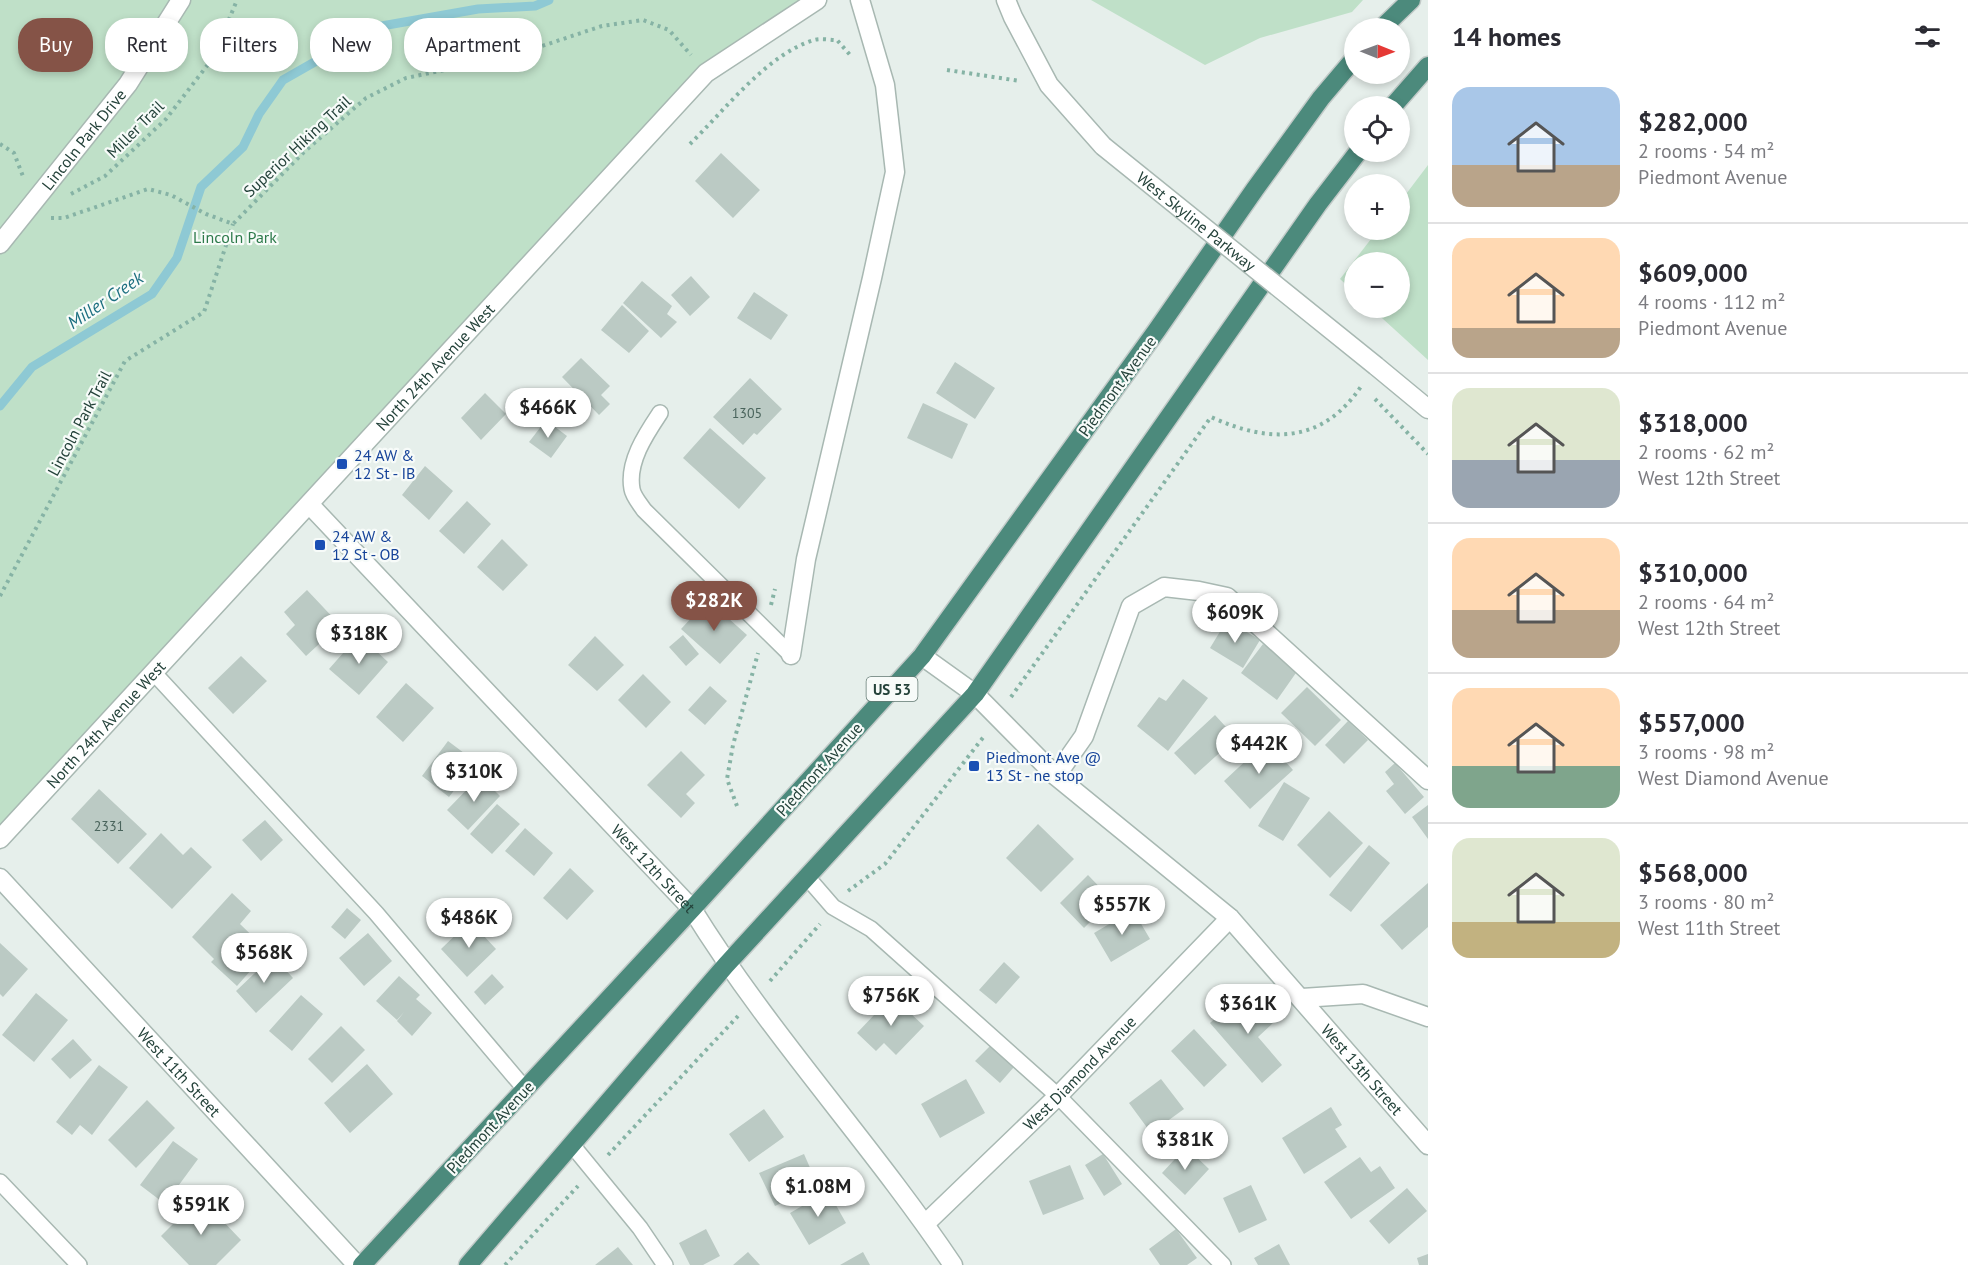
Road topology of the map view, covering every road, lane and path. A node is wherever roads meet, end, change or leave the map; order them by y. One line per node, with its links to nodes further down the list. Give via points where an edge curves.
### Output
1 (181, 0): 20 (street, Lincoln Park Drive, via 128,84)
2 (237, 0): 18 (path, Miller Trail, via 213,58 166,119 105,176)
3 (818, 0): 12 (street, North 24th Avenue West)
4 (860, 0): 28 (street, via 885,85 894,172 806,559)
5 (1006, 0): 13 (street, West Skyline Parkway)
6 (1411, 0): 7 (highway)
7 (1392, 18)
8 (856, 63): 15 (path, via 837,40 815,39 759,74)
9 (1428, 66): 14 (highway)
10 (947, 70): 13 (path)
11 (1344, 71): 29 (highway, Piedmont Avenue / US 53, via 1261,180)
12 (706, 73): 19 (path, Superior Hiking Trail, via 669,30 643,21 602,26 512,56 406,78 366,98 304,152); 24 (street, North 24th Avenue West)
13 (1049, 85): 21 (street, West Skyline Parkway, bridge, via 1103,146)
14 (1402, 96)
15 (690, 144)
16 (1350, 162): 31 (highway)
17 (171, 195): 19 (path)
18 (67, 196)
19 (233, 224): 26 (path, Lincoln Park Trail, via 204,312 125,361)
20 (0, 244)
21 (1428, 409)
22 (660, 413): 27 (lane, via 632,468 632,490 644,510)
23 (1428, 454): 32 (path, via 1362,385 1332,417 1299,434 1265,435 1211,417)
24 (310, 505): 30 (street, North 24th Avenue West); 40 (street, West 12th Street)
25 (776, 585): 27 (path)
26 (0, 596)
27 (765, 629): 28 (lane); 35 (path, via 727,779)
28 (791, 655)
29 (922, 656): 31 (street, West 13th Street); 40 (highway, Piedmont Avenue / US 53)
30 (154, 673): 36 (street, North 24th Avenue West); 46 (lane, via 376,913)
31 (975, 694): 32 (street, West 13th Street); 37 (highway)
32 (998, 717): 33 (street, West 13th Street); 39 (path, via 885,864 843,894)
33 (1056, 776): 34 (street, via 1084,736 1131,606 1164,587 1227,597); 41 (street, West 13th Street)
34 (1428, 780)
35 (737, 806)
36 (0, 839)
37 (807, 877): 39 (lane); 42 (highway)
38 (0, 879): 54 (street, West 11th Street)
39 (833, 907): 44 (path); 47 (lane, via 871,929)
40 (692, 909): 42 (street, West 12th Street); 46 (highway, Piedmont Avenue / US 53)
41 (1230, 918): 43 (street, West 13th Street); 47 (street, West Diamond Avenue)
42 (726, 965): 44 (street, West 12th Street); 48 (highway)
43 (1302, 998): 45 (street, via 1363,994); 49 (street, West 13th Street)
44 (752, 1000): 50 (path); 52 (street, West 12th Street)
45 (1428, 1017)
46 (525, 1089): 54 (highway, Piedmont Avenue / US 53)
47 (1058, 1096): 52 (street, West Diamond Avenue); 59 (lane)
48 (572, 1145): 50 (lane); 55 (highway)
49 (1428, 1145)
50 (593, 1171): 56 (path); 57 (lane)
51 (0, 1182): 53 (lane)
52 (925, 1224): 58 (street, West 12th Street)
53 (79, 1265)
54 (359, 1265)
55 (468, 1265)
56 (506, 1265)
57 (665, 1265)
58 (953, 1265)
59 (1223, 1265)

